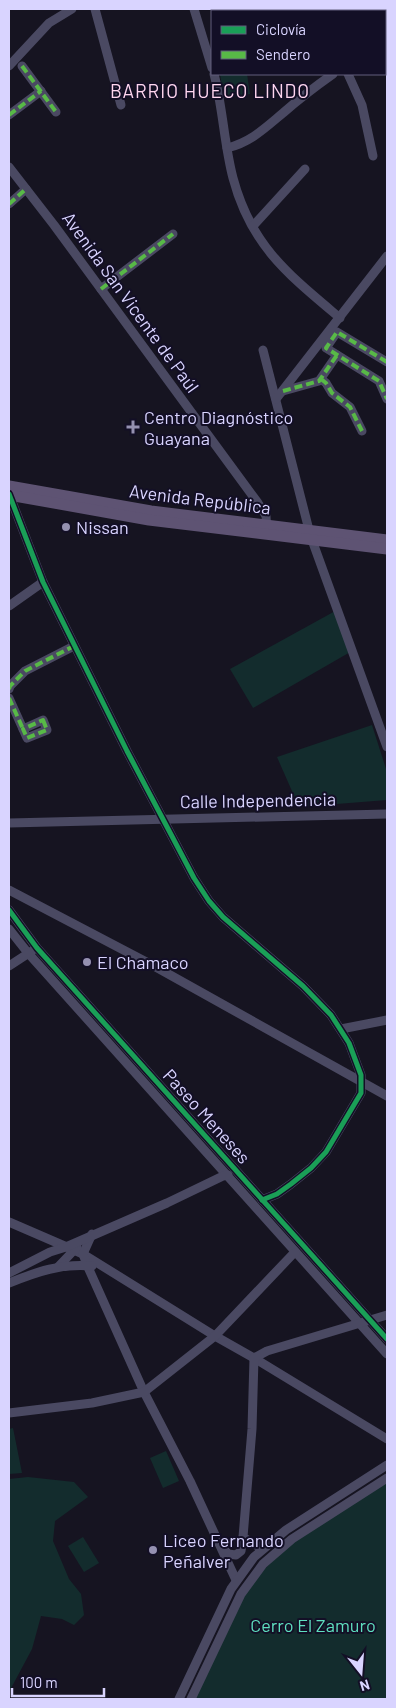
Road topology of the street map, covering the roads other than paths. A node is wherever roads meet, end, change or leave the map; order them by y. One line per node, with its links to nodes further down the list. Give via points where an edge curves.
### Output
1 (72, 9): 5 (street, via 49,23)
2 (95, 9): 11 (street)
3 (194, 9): 4 (street)
4 (210, 49)
5 (9, 66)
6 (22, 66): 10 (street)
7 (214, 75): 14 (street)
8 (332, 75): 14 (street, via 256,136)
9 (348, 75): 15 (street, via 362,105)
10 (40, 91): 12 (street); 13 (street)
11 (121, 105)
12 (56, 112)
13 (9, 115)
14 (227, 148): 20 (street, via 233,179)
15 (373, 156)
16 (9, 167): 18 (street, Avenida San Vicente de Paúl)
17 (304, 169): 20 (street)
18 (26, 189): 19 (street); 23 (street, Avenida San Vicente de Paúl)
19 (9, 204)
20 (252, 226): 24 (street, via 286,272)
21 (173, 234): 23 (street)
22 (387, 256): 24 (street)
23 (102, 289): 35 (street, Avenida San Vicente de Paúl, via 258,503 266,516)
24 (340, 318): 29 (street)
25 (263, 350): 30 (street)
26 (337, 355): 27 (street, via 326,348 337,332); 28 (street); 31 (street, via 379,381)
27 (387, 362)
28 (321, 379): 29 (street); 32 (street, via 350,407)
29 (283, 391): 30 (street)
30 (276, 399): 36 (street)
31 (387, 399)
32 (362, 431)
33 (9, 486): 35 (main road, Avenida República)
34 (9, 495): 35 (main road, Avenida República, via 149,520); 39 (street)
35 (267, 530): 36 (main road, Avenida República)
36 (310, 535): 37 (main road, Avenida República); 38 (main road, Avenida República); 45 (street)
37 (387, 540)
38 (387, 549)
39 (43, 582): 40 (street); 41 (street)
40 (9, 606)
41 (74, 646): 42 (street, via 25,671); 47 (street)
42 (9, 689)
43 (9, 698): 44 (street)
44 (23, 729)
45 (387, 747)
46 (387, 814): 47 (street, Calle Independencia)
47 (163, 819): 48 (street, Calle Independencia); 56 (street, via 209,901 317,999)
48 (9, 823)
49 (9, 890): 57 (street, via 154,966)
50 (9, 910): 52 (street, Paseo Meneses)
51 (9, 929): 53 (street, Paseo Meneses)
52 (37, 948): 53 (street); 60 (street, Paseo Meneses)
53 (28, 954): 54 (street); 59 (street, Paseo Meneses)
54 (9, 966)
55 (387, 1020): 56 (street)
56 (341, 1029): 57 (street, via 362,1075)
57 (362, 1083): 58 (street); 60 (street, via 355,1106 326,1152 291,1184)
58 (387, 1096)
59 (228, 1175): 62 (street); 65 (street, Paseo Meneses)
60 (262, 1200): 74 (street, Paseo Meneses)
61 (9, 1222): 63 (street)
62 (92, 1234): 63 (street); 66 (street)
63 (70, 1248): 64 (street); 66 (street); 68 (street)
64 (50, 1252): 68 (street, via 61,1255); 70 (street)
65 (296, 1253): 75 (street, Paseo Meneses); 76 (street)
66 (83, 1254): 67 (street); 69 (street)
67 (86, 1265): 68 (street); 69 (street); 71 (street)
68 (58, 1267): 72 (street)
69 (105, 1267): 71 (street, via 96,1270); 76 (street)
70 (9, 1273)
71 (94, 1282): 80 (street)
72 (9, 1283)
73 (387, 1315): 74 (street)
74 (370, 1320): 75 (street); 77 (street, Paseo Meneses)
75 (359, 1323): 78 (street, Paseo Meneses); 79 (street, via 267,1351)
76 (215, 1336): 79 (street); 80 (street)
77 (387, 1339)
78 (387, 1354)
79 (254, 1358): 82 (street); 85 (street)
80 (144, 1392): 81 (street, via 92,1403); 86 (street)
81 (9, 1413)
82 (387, 1439)
83 (387, 1465): 87 (street)
84 (387, 1478): 90 (street, via 292,1539 262,1564 241,1594)
85 (243, 1537): 86 (street, via 241,1551 236,1555 228,1554); 87 (street)
86 (219, 1541): 88 (street)
87 (264, 1548): 88 (street)
88 (236, 1580): 89 (street)
89 (179, 1699)
90 (191, 1699)

